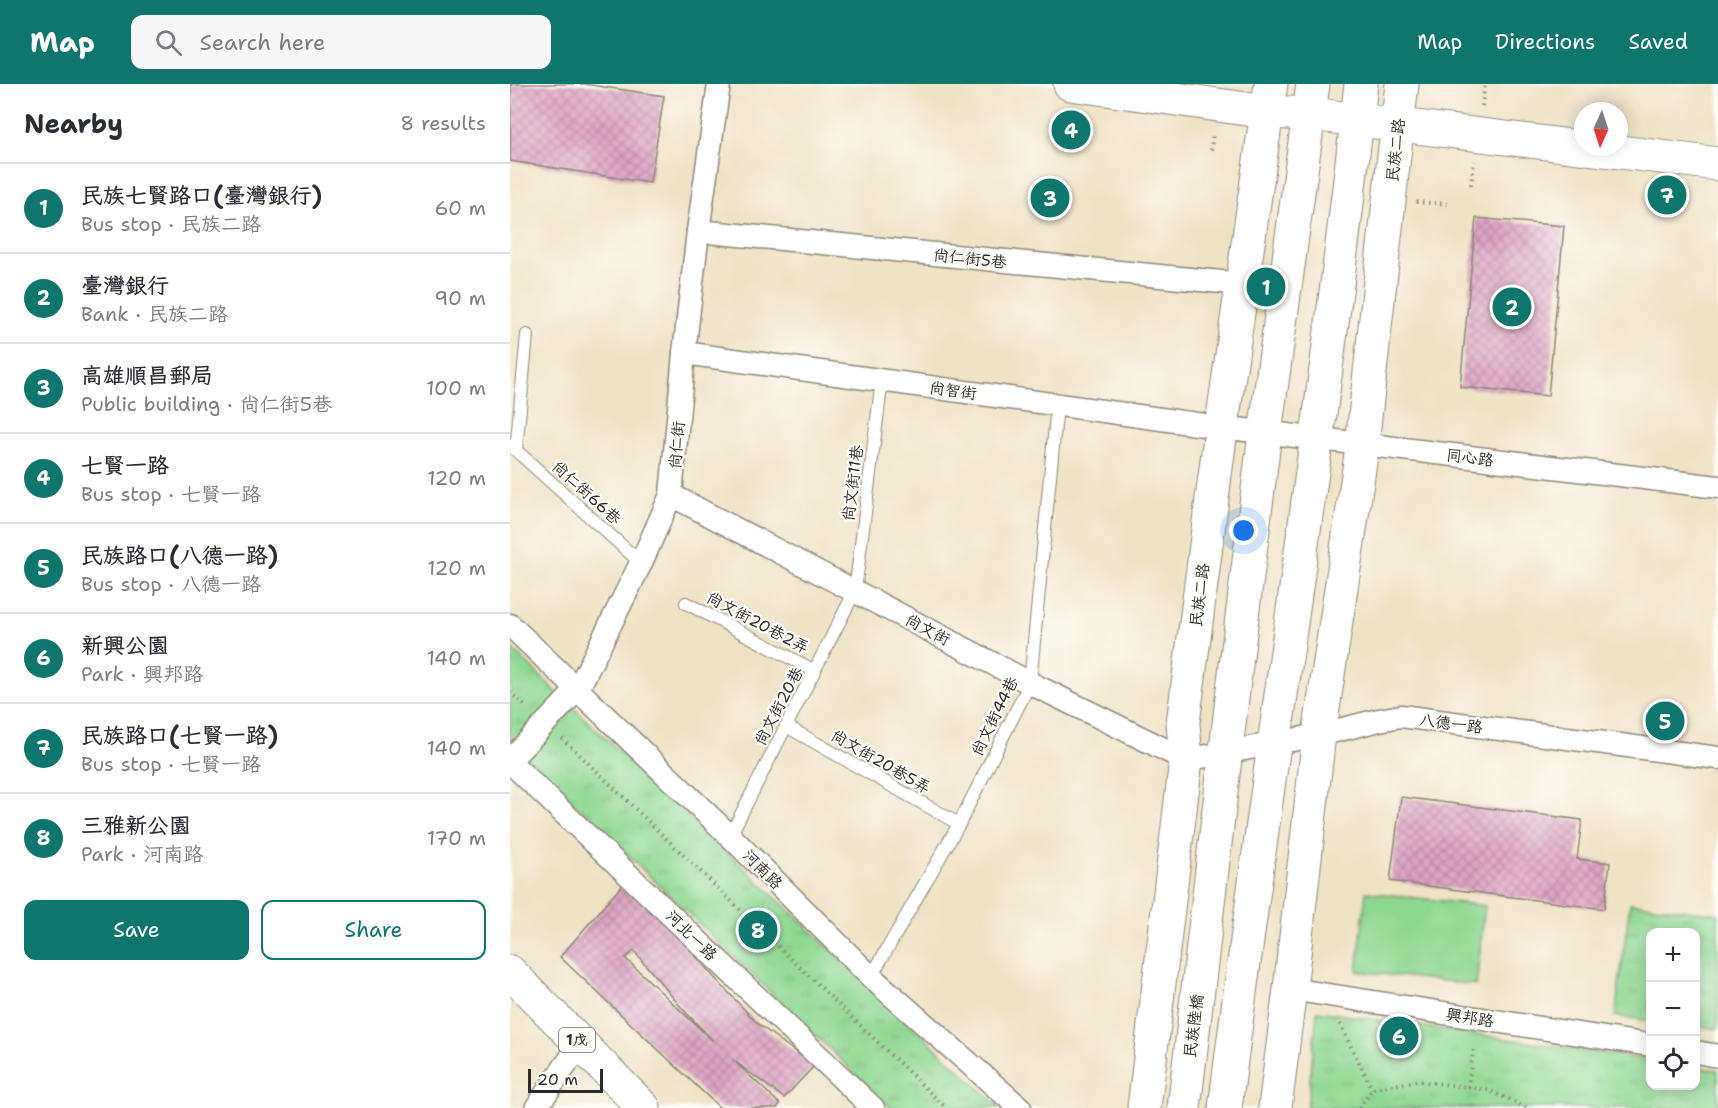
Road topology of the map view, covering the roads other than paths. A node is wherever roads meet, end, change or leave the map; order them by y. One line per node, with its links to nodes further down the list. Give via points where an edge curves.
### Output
1 (719, 84): 10 (street, 尚仁街)
2 (1070, 84): 5 (street)
3 (1361, 84): 7 (street)
4 (1402, 84): 8 (street, 民族二路)
5 (1269, 98): 6 (street); 11 (street, 民族二路)
6 (1311, 99): 7 (street); 17 (street)
7 (1357, 120): 8 (street); 18 (street)
8 (1397, 125): 9 (street); 19 (street, 民族二路)
9 (1718, 164)
10 (698, 231): 11 (street, 尚仁街5巷); 13 (street, 尚仁街)
11 (1242, 284): 16 (street, 民族二路)
12 (527, 335): 20 (lane)
13 (684, 353): 14 (street, 尚智街); 22 (street, 尚仁街)
14 (882, 380): 15 (street, 尚智街); 24 (lane, 尚文街11巷)
15 (1057, 405): 16 (street, 尚智街); 28 (lane, 尚文街44巷)
16 (1221, 428): 17 (street, 同心路); 35 (street, 民族二路, via 1183,723)
17 (1265, 433): 18 (street, 同心路); 33 (street)
18 (1316, 439): 19 (street, 同心路); 32 (street)
19 (1362, 445): 21 (street, 同心路); 31 (street, 民族二路)
20 (513, 447): 23 (lane, 尚仁街66巷)
21 (1718, 487)
22 (671, 495): 23 (street, 尚仁街); 24 (street, 尚文街)
23 (641, 563): 29 (street, 尚仁街)
24 (855, 591): 27 (lane, 尚文街20巷); 28 (street, 尚文街)
25 (686, 603): 27 (lane, 尚文街20巷2弄)
26 (510, 625): 29 (street, 河南路)
27 (815, 671): 30 (lane, 尚文街20巷)
28 (1030, 683): 35 (street, 尚文街); 37 (lane, 尚文街44巷)
29 (578, 689): 36 (street, 尚仁街); 38 (street, 河南路)
30 (786, 726): 37 (lane, 尚文街20巷5弄); 38 (lane, 尚文街20巷)
31 (1319, 735): 32 (street, 八德一路); 34 (street, 八德一路, via 1401,716); 41 (street, 民族二路)
32 (1274, 744): 33 (street, 八德一路); 52 (street)
33 (1227, 753): 35 (street, 八德一路); 51 (street, 民族陸橋)
34 (1718, 758)
35 (1186, 760): 50 (street, 民族二路)
36 (510, 761): 48 (street, 河北一路)
37 (959, 824): 40 (lane, 尚文街44巷)
38 (730, 836): 40 (street, 河南路)
39 (510, 972): 42 (street, 1戊)
40 (871, 977): 49 (street, 河南路)
41 (1290, 989): 43 (street, 興邦路); 53 (street, 民族二路)
42 (581, 1043): 46 (street); 47 (street, 1戊)
43 (1646, 1044)
44 (1700, 1054): 45 (street)
45 (1718, 1056)
46 (536, 1108)
47 (644, 1108)
48 (873, 1108)
49 (1020, 1108)
50 (1144, 1108)
51 (1184, 1108)
52 (1225, 1108)
53 (1275, 1108)

